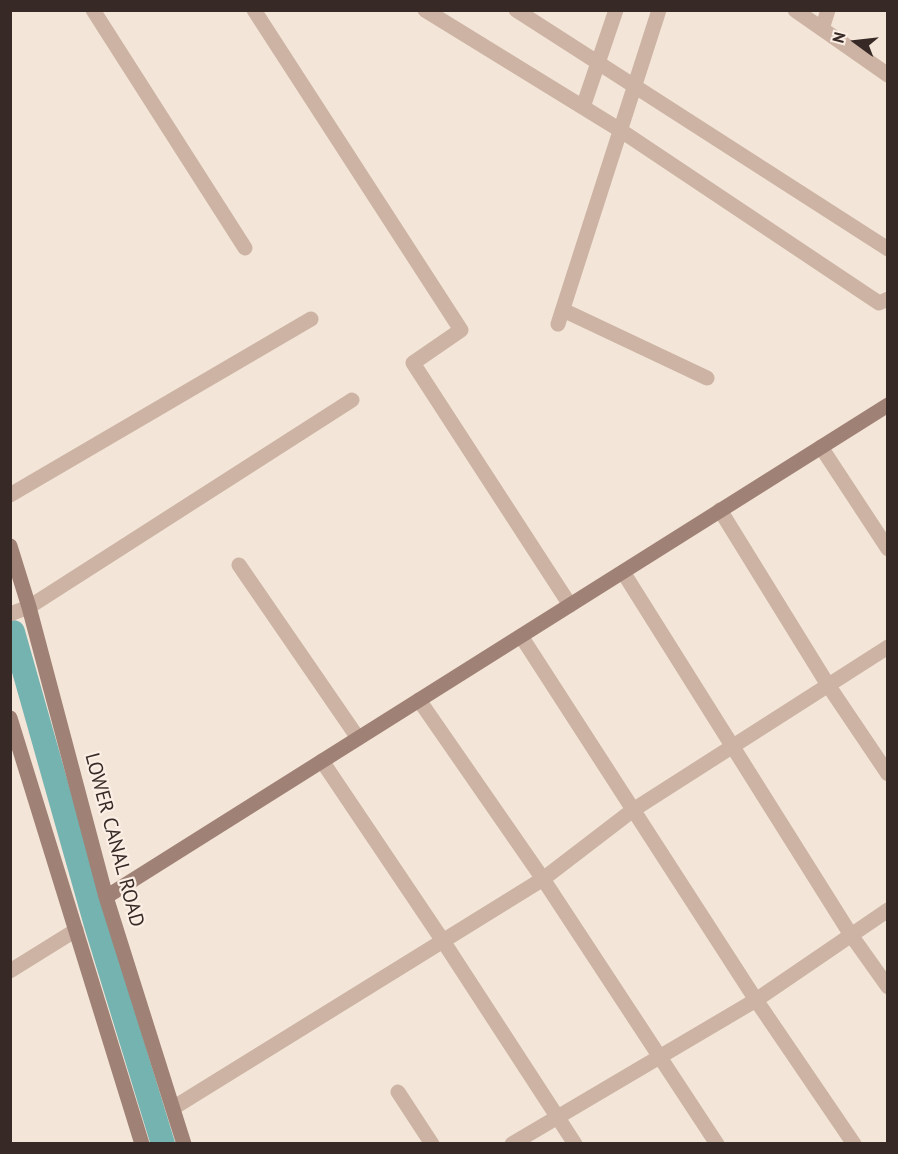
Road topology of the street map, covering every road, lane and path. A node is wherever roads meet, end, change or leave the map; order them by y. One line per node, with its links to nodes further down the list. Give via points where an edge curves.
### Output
1 (93, 10): 15 (street)
2 (254, 10): 29 (street, via 461,330 413,363)
3 (425, 10): 13 (street)
4 (516, 10): 10 (street)
5 (616, 10): 10 (street)
6 (659, 10): 12 (street)
7 (795, 10): 9 (street)
8 (828, 10): 9 (street)
9 (822, 29): 11 (street)
10 (598, 64): 12 (street); 13 (street)
11 (888, 75)
12 (635, 86): 14 (street); 16 (street)
13 (583, 107): 14 (street)
14 (620, 130): 17 (street, via 879,303); 19 (street, via 560,317)
15 (245, 248)
16 (888, 249)
17 (888, 299)
18 (311, 319): 23 (street)
19 (707, 378)
20 (352, 400): 30 (street)
21 (888, 405): 22 (main road)
22 (821, 447): 24 (main road); 26 (street)
23 (10, 495)
24 (720, 510): 28 (main road); 34 (street)
25 (10, 546): 30 (main road, LOWER CANAL ROAD)
26 (888, 549)
27 (239, 565): 37 (street)
28 (623, 572): 29 (main road); 38 (street)
29 (570, 605): 32 (main road)
30 (30, 607): 31 (street); 43 (main road, LOWER CANAL ROAD)
31 (10, 614)
32 (521, 636): 35 (main road); 41 (street)
33 (888, 647): 34 (street)
34 (828, 685): 38 (street); 40 (street)
35 (419, 700): 37 (main road); 42 (street)
36 (10, 718): 45 (main road)
37 (358, 738): 39 (main road)
38 (732, 747): 41 (street); 46 (street)
39 (322, 761): 43 (main road); 47 (street)
40 (888, 774)
41 (633, 810): 42 (street); 50 (street)
42 (543, 879): 47 (street); 51 (street)
43 (105, 897): 53 (main road, LOWER CANAL ROAD)
44 (888, 910): 46 (street)
45 (76, 930): 48 (street); 55 (main road)
46 (851, 935): 49 (street); 50 (street)
47 (443, 941): 53 (street); 54 (street)
48 (10, 971)
49 (888, 987)
50 (756, 1000): 51 (street); 61 (street)
51 (659, 1057): 54 (street); 60 (street)
52 (398, 1092): 57 (street)
53 (173, 1108): 56 (main road, LOWER CANAL ROAD)
54 (558, 1117): 58 (street); 59 (street)
55 (142, 1143)
56 (184, 1143)
57 (432, 1143)
58 (513, 1143)
59 (575, 1143)
60 (717, 1143)
61 (854, 1143)

